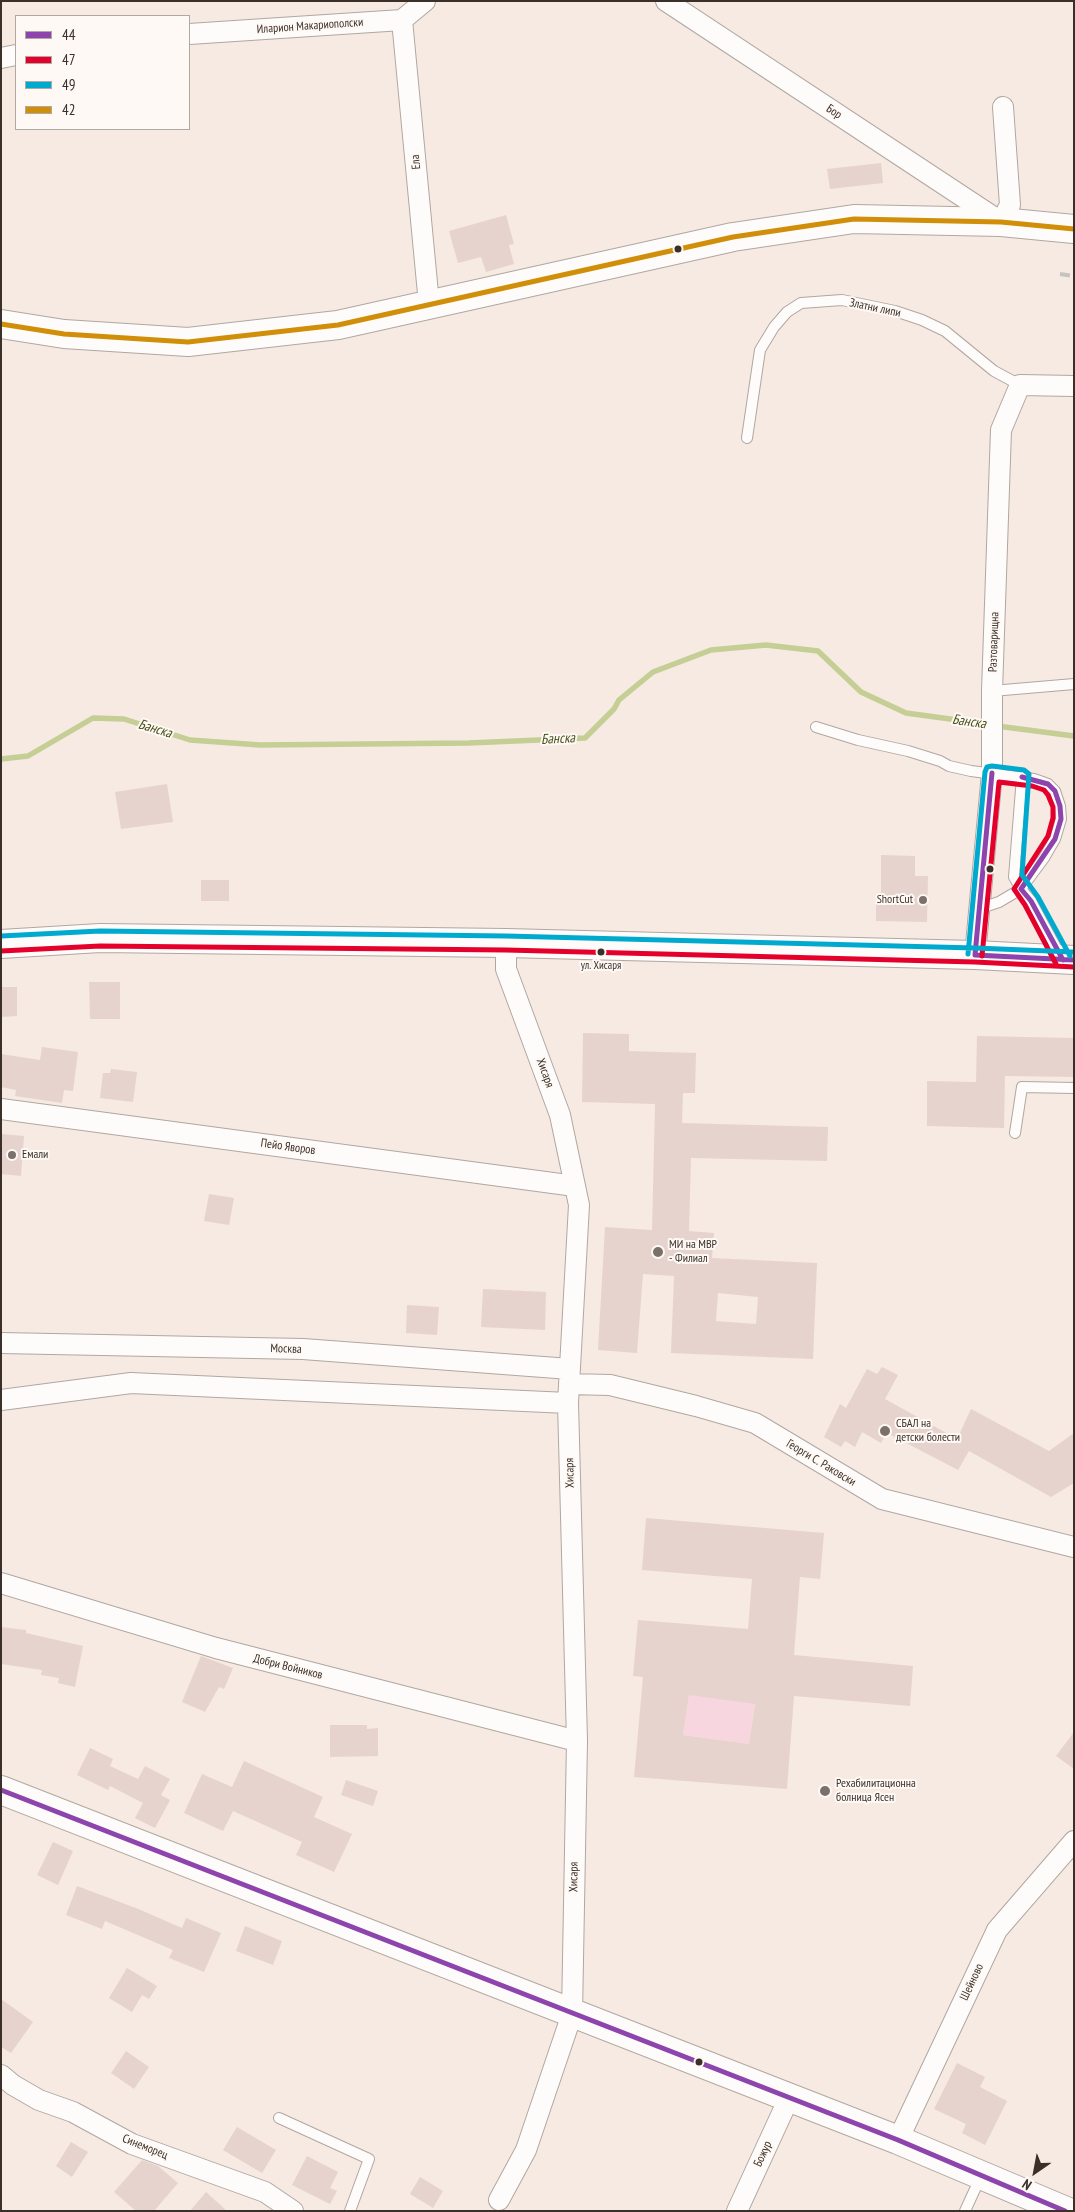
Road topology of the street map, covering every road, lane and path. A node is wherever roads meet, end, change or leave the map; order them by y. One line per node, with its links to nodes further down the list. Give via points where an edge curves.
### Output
1 (425, 1): 3 (street)
2 (666, 1): 8 (street, Бор)
3 (402, 20): 4 (street, Иларион Макариополски); 10 (street, Ела)
4 (190, 34)
5 (15, 55): 6 (street)
6 (1, 58)
7 (1002, 107): 8 (street, via 1010,205)
8 (1001, 222): 9 (street); 10 (street, via 854,219 733,237)
9 (1074, 229)
10 (429, 304): 11 (street, via 338,325 188,342 64,334)
11 (1, 324)
12 (1020, 385): 13 (street); 14 (lane, Златни липи, via 994,371 945,331 922,320 842,300 801,303 787,312 760,350); 16 (street, Разтоварищна, via 1002,430)
13 (1074, 386)
14 (747, 438)
15 (1074, 684): 16 (lane)
16 (992, 691): 18 (street, Разтоварищна)
17 (816, 727): 18 (lane, via 940,760 949,766)
18 (992, 766): 19 (lane); 21 (street, Разтоварищна)
19 (1022, 777): 20 (lane, via 1014,877); 20 (lane, via 1048,784 1055,792 1061,818 1048,852)
20 (1021, 889): 21 (lane); 25 (lane)
21 (980, 908): 24 (street, Разтоварищна)
22 (506, 943): 23 (street, via 100,938); 24 (street); 29 (street, Хисаря, via 506,969 560,1115)
23 (1, 944)
24 (975, 955): 25 (street)
25 (1068, 960)
26 (1074, 1088): 28 (lane, via 1022,1087)
27 (1, 1109): 29 (street, Пейо Яворов)
28 (1015, 1133)
29 (575, 1186): 31 (street, Хисаря, via 579,1205)
30 (1, 1342): 31 (street, Москва, via 303,1349)
31 (569, 1385): 32 (street, via 131,1383); 33 (street, Георги С. Раковски, via 610,1385 754,1423 882,1499); 35 (street, Хисаря)
32 (1, 1400)
33 (1074, 1547)
34 (1, 1583): 35 (street, Добри Войников, via 216,1648)
35 (577, 1741): 38 (street, Хисаря)
36 (1, 1790): 38 (street)
37 (1074, 1841): 42 (street, Шейново, via 997,1930)
38 (572, 2014): 40 (street); 44 (street, Хисаря, via 526,2150)
39 (1, 2075): 45 (street, Синеморец, via 39,2100 73,2112 132,2144 265,2192)
40 (789, 2098): 42 (street); 47 (street, Божур)
41 (280, 2118): 46 (lane, via 369,2159)
42 (898, 2140): 43 (street)
43 (981, 2175): 48 (lane); 49 (street)
44 (499, 2200)
45 (293, 2211)
46 (350, 2211)
47 (737, 2211)
48 (965, 2211)
49 (1066, 2211)

